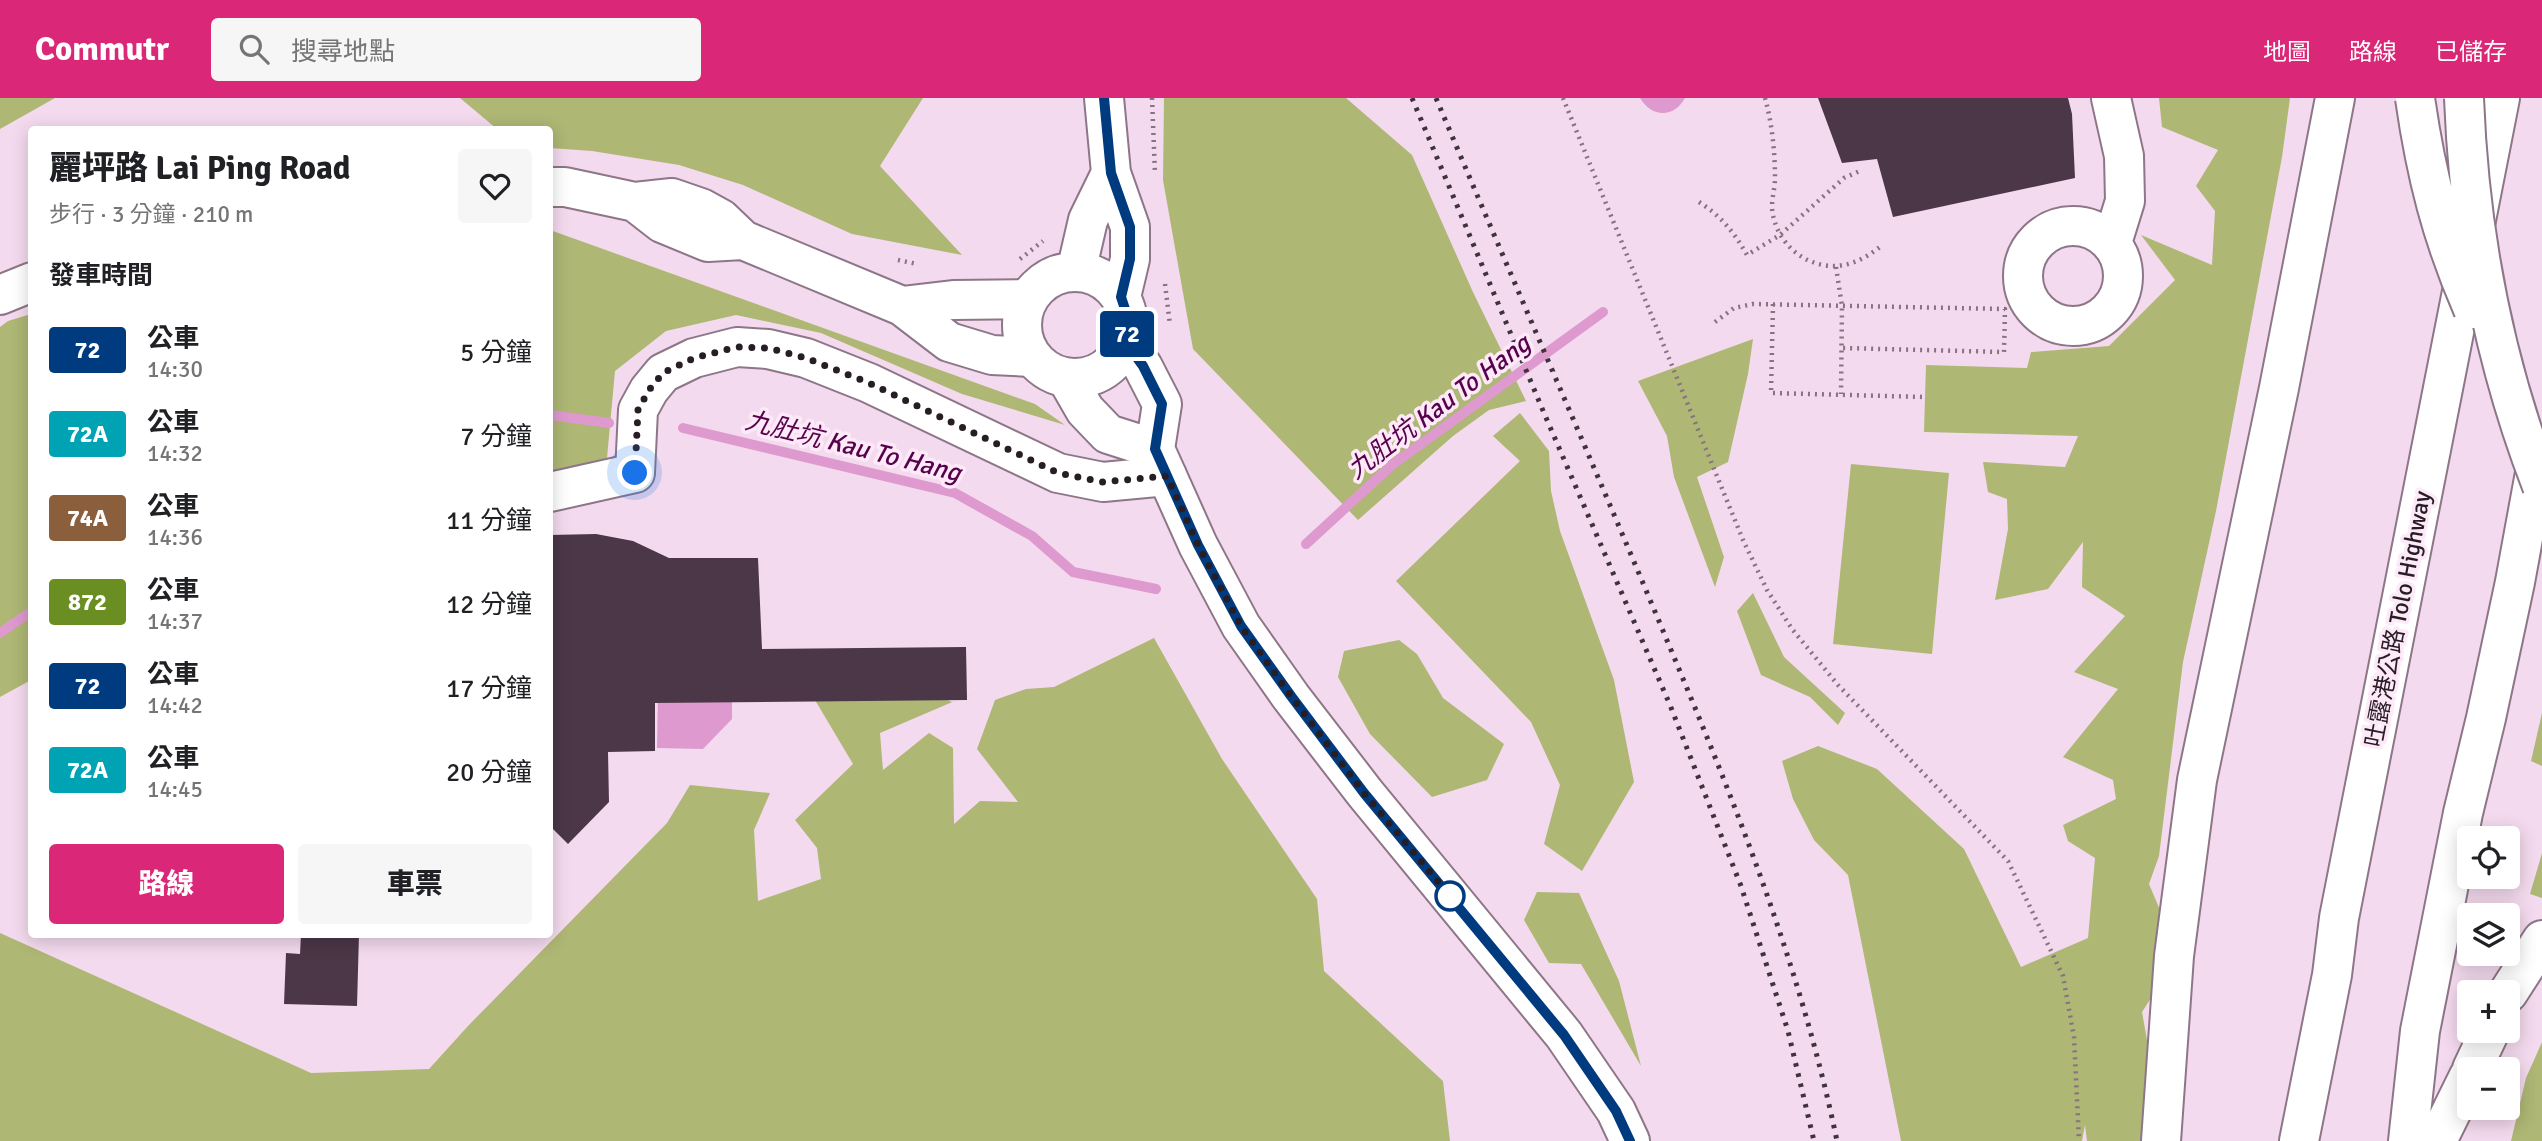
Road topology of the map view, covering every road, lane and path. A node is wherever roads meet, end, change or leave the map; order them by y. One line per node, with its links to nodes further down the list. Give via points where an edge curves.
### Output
1 (1104, 98): 10 (main road)
2 (1563, 98): 41 (path, via 1767,590 1838,685 1999,849 2020,884 2063,976 2074,1037)
3 (1765, 98): 13 (path, via 1775,178 1773,214)
4 (2111, 98): 14 (main road, via 2124,156 2125,201)
5 (2335, 98): 42 (main road, via 2197,780 2174,956)
6 (2415, 98): 30 (main road, bridge, via 2431,194 2449,250)
7 (2464, 98): 30 (main road, bridge, via 2475,227)
8 (2500, 98): 43 (main road, 吐露港公路 Tolo Highway)
9 (1861, 170): 13 (path, via 1844,178)
10 (1111, 173): 17 (main road, via 1088,220); 20 (main road, via 1130,227 1130,259)
11 (553, 187): 23 (main road, via 635,202 662,223 708,242 743,240)
12 (1699, 202): 13 (path, via 1734,233 1747,255)
13 (1780, 235): 16 (path, via 1795,253)
14 (2112, 243)
15 (1881, 246): 16 (path, via 1864,259)
16 (1836, 267): 24 (path)
17 (1076, 272): 20 (main road, via 1102,280); 21 (main road, via 1048,279)
18 (28, 284): 19 (main road)
19 (0, 295)
20 (1121, 297): 26 (main road, via 1128,318)
21 (1028, 299): 23 (main road); 28 (main road, via 1022,329)
22 (1773, 304): 24 (path); 25 (path, via 1734,308); 31 (path, via 1771,393)
23 (902, 306): 28 (main road, via 949,342 992,355)
24 (1842, 306): 27 (path); 27 (path, via 2006,309 2004,352)
25 (1715, 322)
26 (1125, 341): 29 (main road, via 1101,371); 34 (main road, via 1162,404)
27 (1842, 348): 31 (path)
28 (1031, 357): 29 (main road)
29 (1066, 377): 34 (main road, via 1085,410 1108,434)
30 (2508, 388): 35 (main road, bridge)
31 (1841, 394): 32 (path)
32 (1924, 397)
33 (2542, 435): 44 (main road, via 2420,1031)
34 (1161, 463): 36 (main road, via 1103,482 1058,473 806,358 768,348 737,347 694,358 663,373 649,390 638,410 635,473); 40 (main road, via 1241,626 1364,793 1564,1035 1616,1111)
35 (2542, 486)
36 (553, 491)
37 (2542, 940): 38 (main road)
38 (2516, 980)
39 (2457, 1100): 45 (main road)
40 (1630, 1141)
41 (2079, 1141)
42 (2161, 1141)
43 (2299, 1141)
44 (2408, 1141)
45 (2437, 1141)

